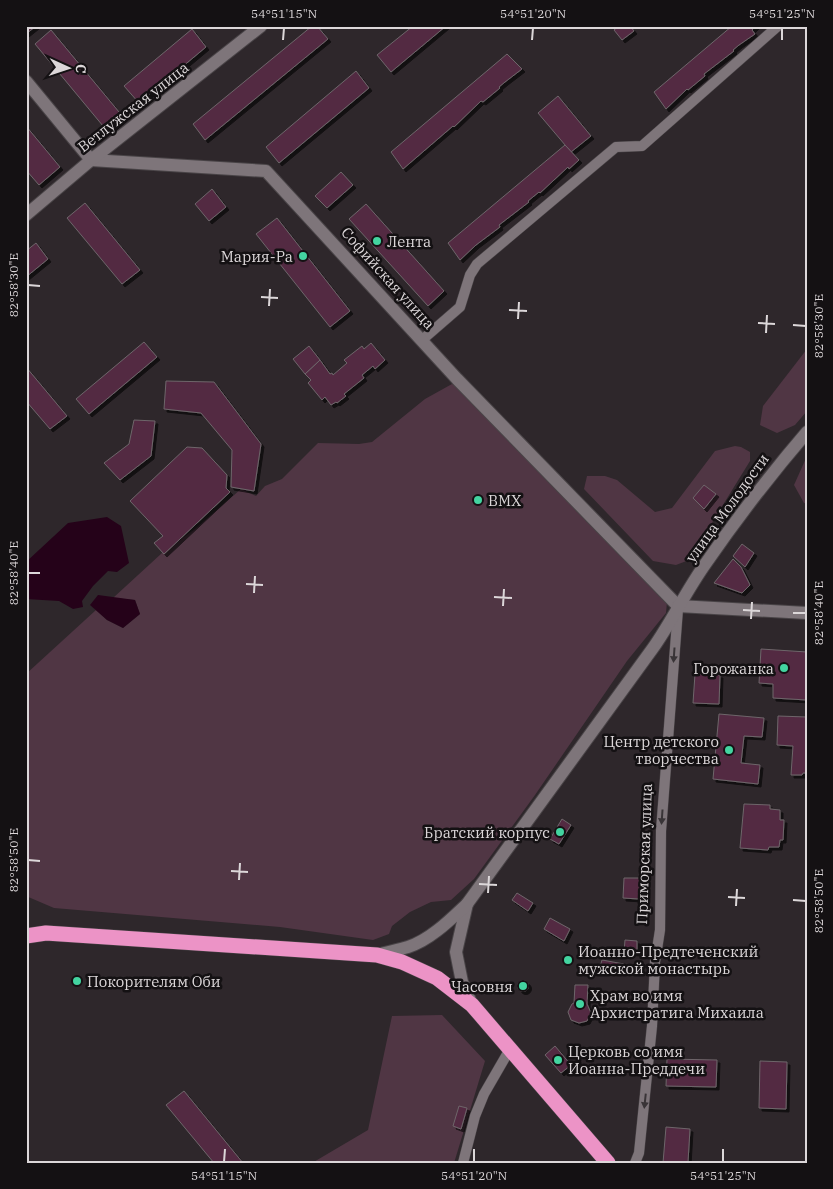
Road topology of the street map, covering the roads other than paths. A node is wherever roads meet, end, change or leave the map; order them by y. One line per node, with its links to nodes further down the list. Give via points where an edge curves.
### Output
1 (261, 26): 4 (main road, Ветлужская улица)
2 (778, 26): 6 (street, via 642,146 616,147 477,264 460,307)
3 (26, 82): 4 (main road)
4 (91, 160): 5 (main road, Ветлужская улица); 6 (main road, Софийская улица, via 266,171)
5 (26, 215)
6 (422, 340): 8 (main road, Софийская улица)
7 (807, 432): 8 (main road, улица Молодости, via 705,564)
8 (678, 606): 9 (main road); 10 (main road, улица Молодости, via 653,648); 17 (street, Приморская улица, one-way to 17, via 661,831 660,930 639,1153)
9 (807, 613)
10 (467, 904): 12 (main road, via 422,940 409,947); 13 (main road, via 456,952 462,982)
11 (26, 936): 12 (highway, via 46,933)
12 (377, 954): 13 (highway, via 437,978)
13 (472, 1005): 14 (highway)
14 (510, 1049): 15 (street, via 484,1094); 16 (highway)
15 (463, 1163)
16 (608, 1163)
17 (635, 1163)

